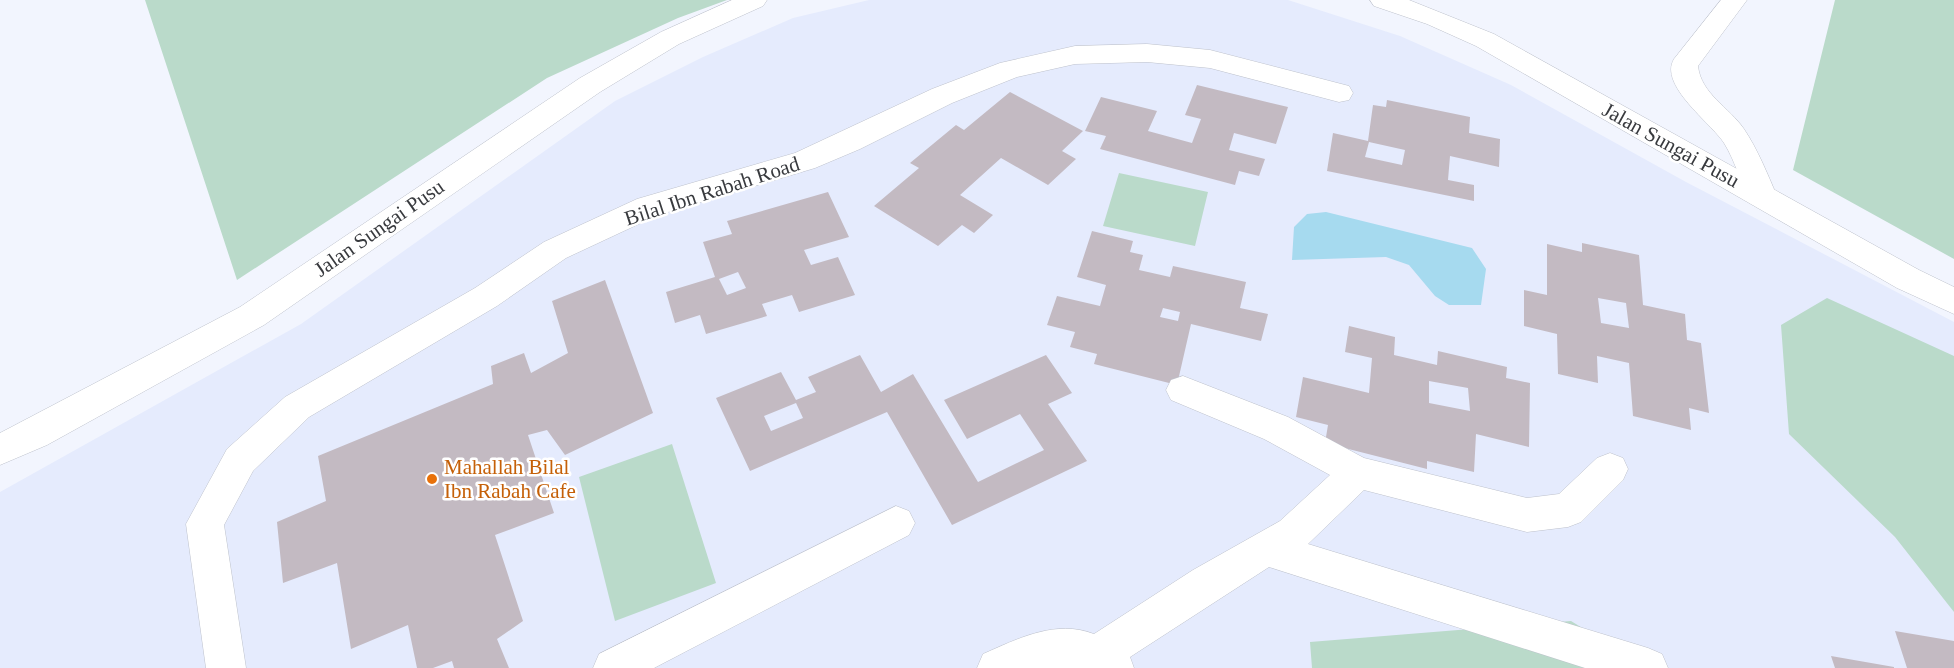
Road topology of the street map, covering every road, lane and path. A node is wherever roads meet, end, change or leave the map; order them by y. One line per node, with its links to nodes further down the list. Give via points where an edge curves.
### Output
1 (754, 0): 8 (street, Jalan Sungai Pusu, via 670,38 590,85 252,316 35,434)
2 (1383, 0): 5 (street, Jalan Sungai Pusu, via 1485,40)
3 (1734, 0): 5 (street, via 1684,65 1684,76 1692,90 1727,126)
4 (1339, 93): 14 (street, Bilal Ibn Rabah Road, via 1210,60 1147,52 1075,55 1010,69 942,96 806,161 648,207 555,250 486,297 297,407 240,460 205,524)
5 (1762, 196): 6 (street, Jalan Sungai Pusu)
6 (1954, 301)
7 (1183, 390): 10 (street, via 1276,428)
8 (0, 449)
9 (1610, 469): 10 (street, via 1568,510 1527,515)
10 (1356, 472): 12 (street, via 1316,514)
11 (896, 523): 15 (street)
12 (1268, 549): 13 (street, via 1207,583); 17 (street)
13 (1106, 661): 16 (street, via 1066,648 1040,650)
14 (226, 668)
15 (613, 668)
16 (997, 668)
17 (1648, 668)

